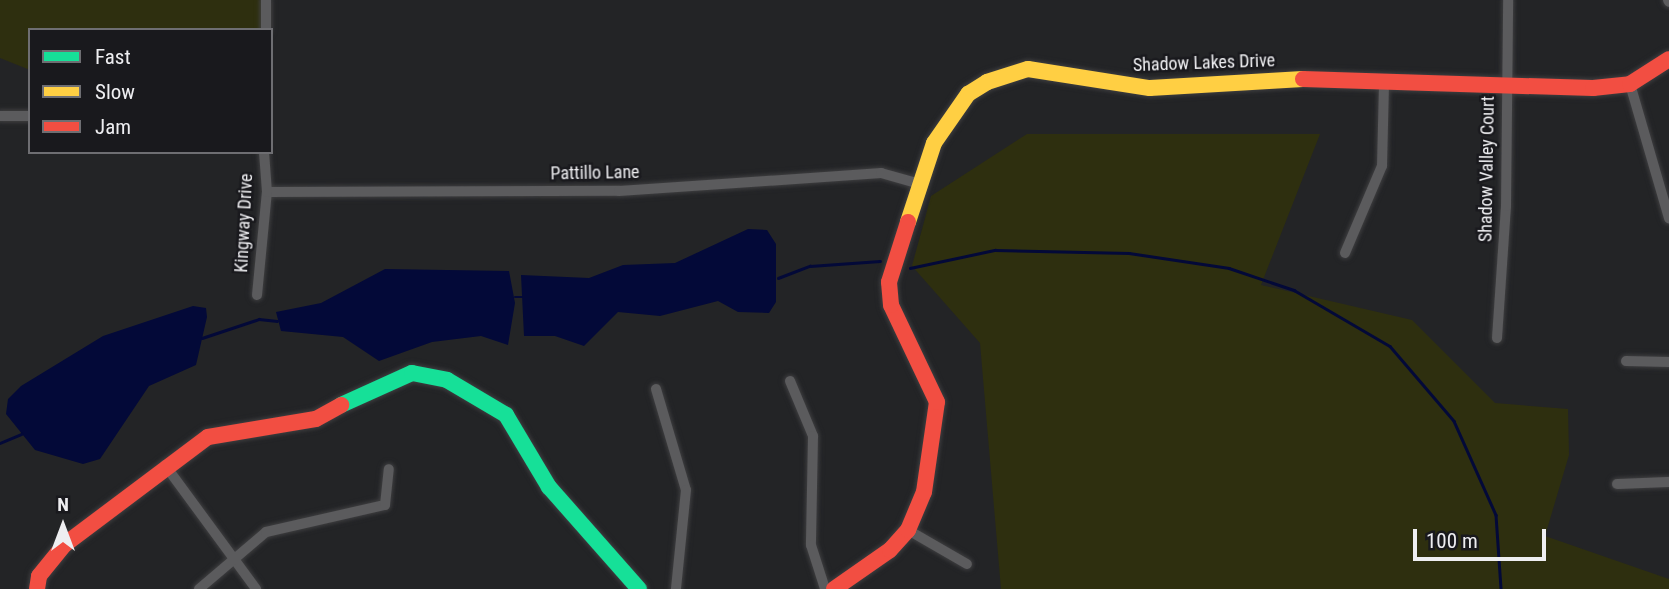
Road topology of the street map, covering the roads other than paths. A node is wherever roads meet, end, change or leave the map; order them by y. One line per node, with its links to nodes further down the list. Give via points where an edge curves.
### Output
1 (266, 0): 3 (street)
2 (1508, 0): 7 (street, Shadow Valley Court)
3 (266, 28)
4 (1669, 59): 5 (street)
5 (1630, 84): 7 (street, Shadow Lakes Drive); 13 (street)
6 (1384, 85): 7 (street, Shadow Lakes Drive); 11 (street, Shadow Lakes Drive, via 1260,78 1150,88 1072,73 1008,72 968,94 934,144); 14 (street, via 1382,166)
7 (1507, 88): 16 (street, Shadow Valley Court)
8 (0, 116): 9 (street)
9 (28, 117)
10 (264, 154): 12 (street, Kingway Drive)
11 (920, 184): 12 (street, Pattillo Lane, via 881,173 619,191); 25 (street, Shadow Lakes Drive, via 889,282 891,305 937,402 924,492)
12 (267, 192): 15 (street, Kingway Drive)
13 (1669, 218)
14 (1345, 253)
15 (257, 295)
16 (1497, 338)
17 (1626, 361): 18 (street)
18 (1669, 362)
19 (789, 381): 33 (street, via 813,436 811,545)
20 (656, 389): 32 (street, via 687,490)
21 (165, 465): 26 (street); 28 (street, via 91,530 64,545 39,576); 31 (street, via 208,437 316,419 383,381 429,374 506,415 549,487)
22 (389, 469): 26 (street, via 385,505 274,529)
23 (1669, 482): 24 (street)
24 (1617, 484)
25 (908, 530): 27 (street); 34 (street, Shadow Lakes Drive, via 858,577)
26 (232, 559): 29 (street); 30 (street)
27 (967, 564)
28 (37, 589)
29 (199, 589)
30 (256, 589)
31 (639, 589)
32 (676, 589)
33 (825, 589)
34 (834, 589)

